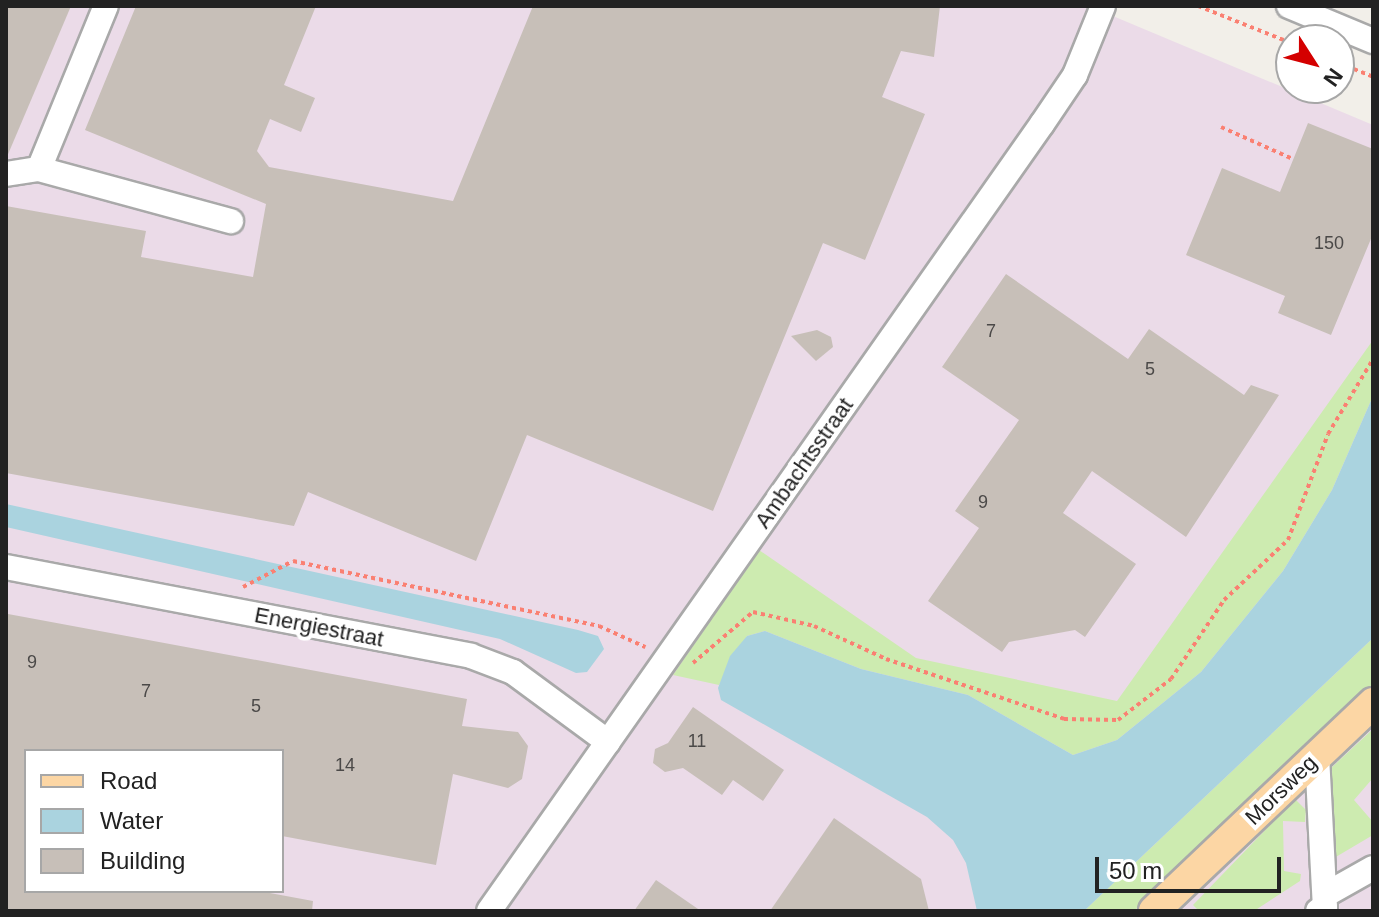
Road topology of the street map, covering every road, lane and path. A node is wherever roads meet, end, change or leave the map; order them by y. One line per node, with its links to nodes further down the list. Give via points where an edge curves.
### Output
1 (106, 6): 9 (street)
2 (1103, 6): 15 (street, Ambachtsstraat, via 1075,75)
3 (1198, 6): 5 (path)
4 (1289, 6): 6 (street)
5 (1275, 37)
6 (1373, 41)
7 (1221, 127): 8 (path)
8 (1293, 159)
9 (39, 169): 10 (street); 11 (street)
10 (6, 174)
11 (231, 221)
12 (1373, 359): 15 (path, via 1328,434 1288,540 1224,600 1171,679 1118,720 1064,719 886,659 814,626 753,612 704,658 688,665)
13 (6, 567): 17 (street, Energiestraat, via 471,656 513,672)
14 (238, 589): 15 (path, via 293,561 599,626)
15 (669, 657): 17 (street, Ambachtsstraat)
16 (1373, 703): 18 (main road, Morsweg)
17 (608, 742): 21 (street, Ambachtsstraat)
18 (1317, 756): 20 (street); 22 (main road, Morsweg)
19 (1373, 868): 20 (street)
20 (1322, 903)
21 (489, 911)
22 (1154, 911)

